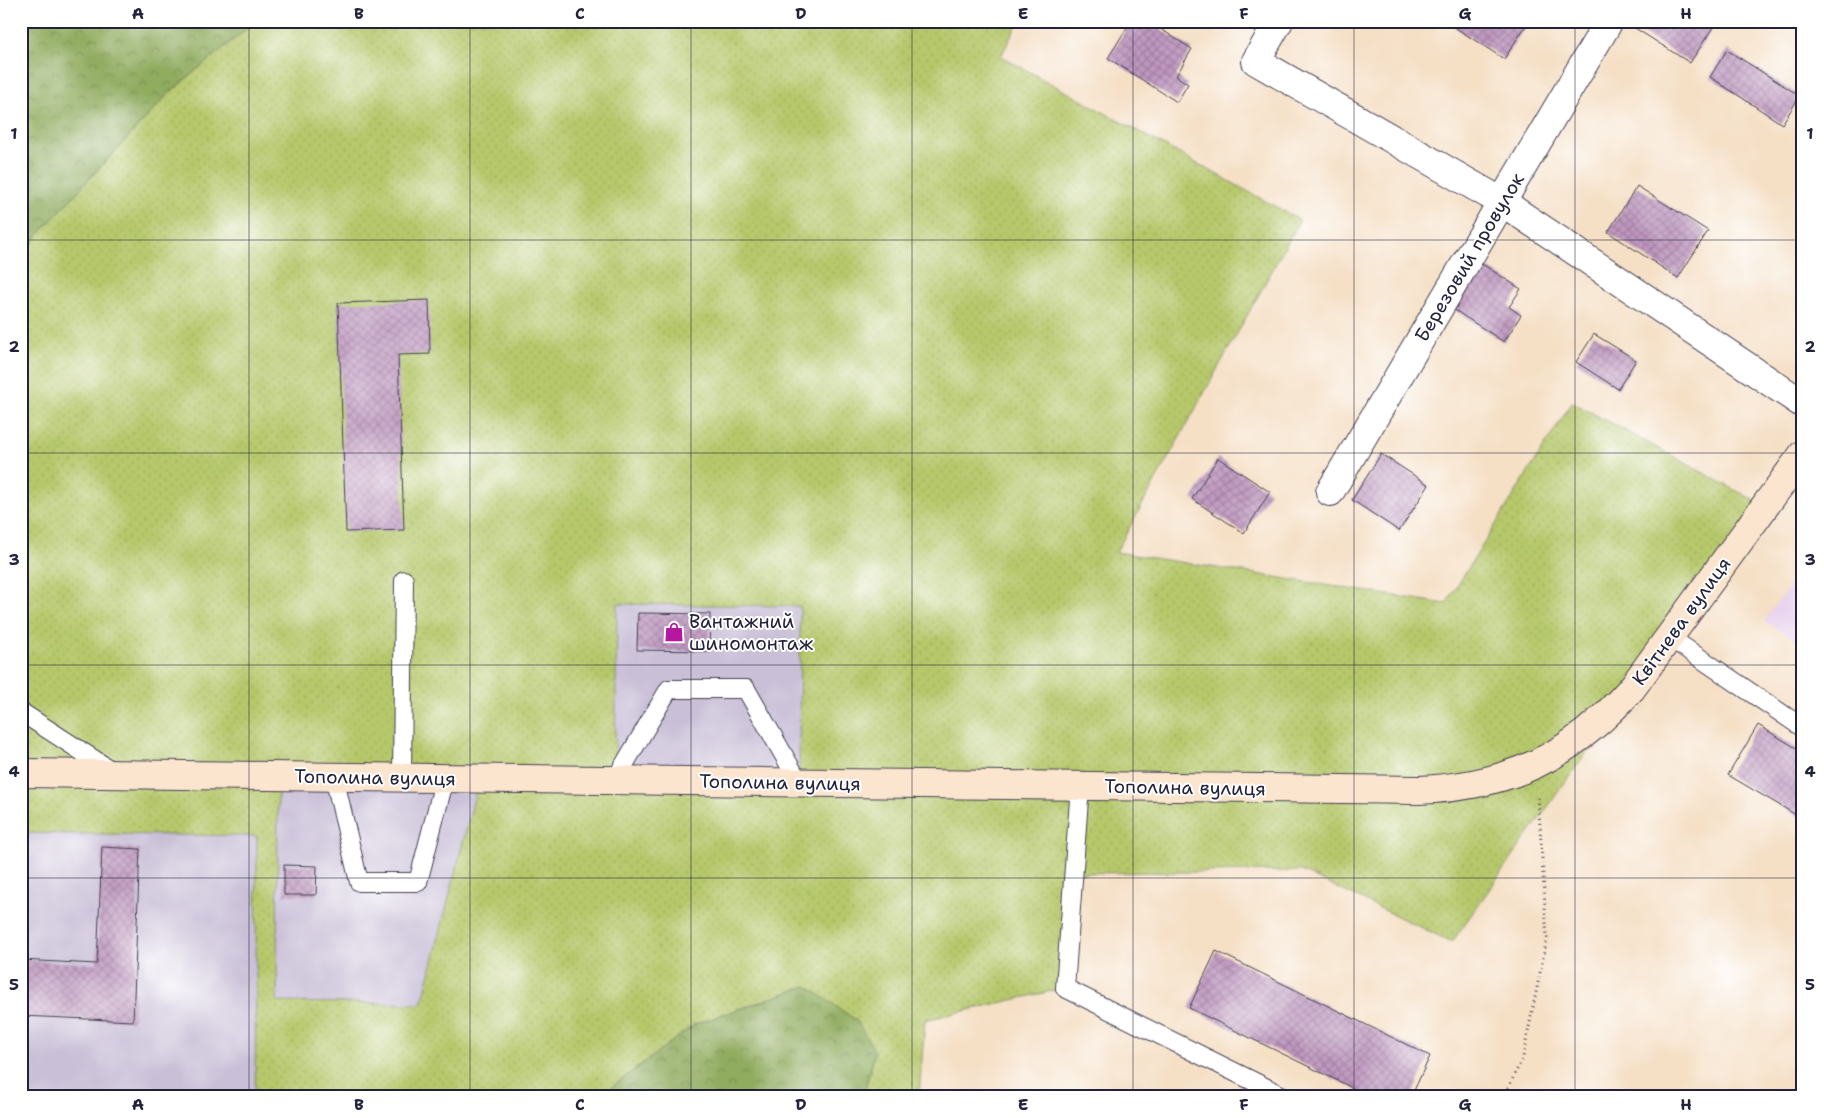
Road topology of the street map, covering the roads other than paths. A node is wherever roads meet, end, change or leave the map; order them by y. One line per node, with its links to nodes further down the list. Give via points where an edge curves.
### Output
1 (1279, 21): 3 (street, via 1256,61)
2 (1609, 21): 3 (street, Березовий провулок)
3 (1502, 202): 4 (street); 6 (street, Березовий провулок)
4 (1803, 404)
5 (1803, 454): 8 (main road, Квітнева вулиця)
6 (1330, 492)
7 (404, 580): 15 (lane)
8 (1669, 637): 10 (lane); 11 (main road, Квітнева вулиця, via 1612,711 1589,732)
9 (21, 712): 13 (lane)
10 (1803, 728)
11 (1536, 764): 19 (main road, Тополина вулиця, via 1479,784 1442,789)
12 (21, 773): 13 (main road, Тополина вулиця)
13 (118, 775): 14 (main road, Тополина вулиця)
14 (334, 777): 15 (main road, Тополина вулиця); 16 (lane, via 359,882 418,882)
15 (402, 778): 16 (main road, Тополина вулиця)
16 (445, 778): 17 (main road, Тополина вулиця)
17 (615, 780): 18 (main road, Тополина вулиця); 18 (lane, via 669,689 688,689 746,690)
18 (799, 782): 19 (main road, Тополина вулиця)
19 (1080, 786): 20 (lane, via 1065,988)
20 (1285, 1097)

